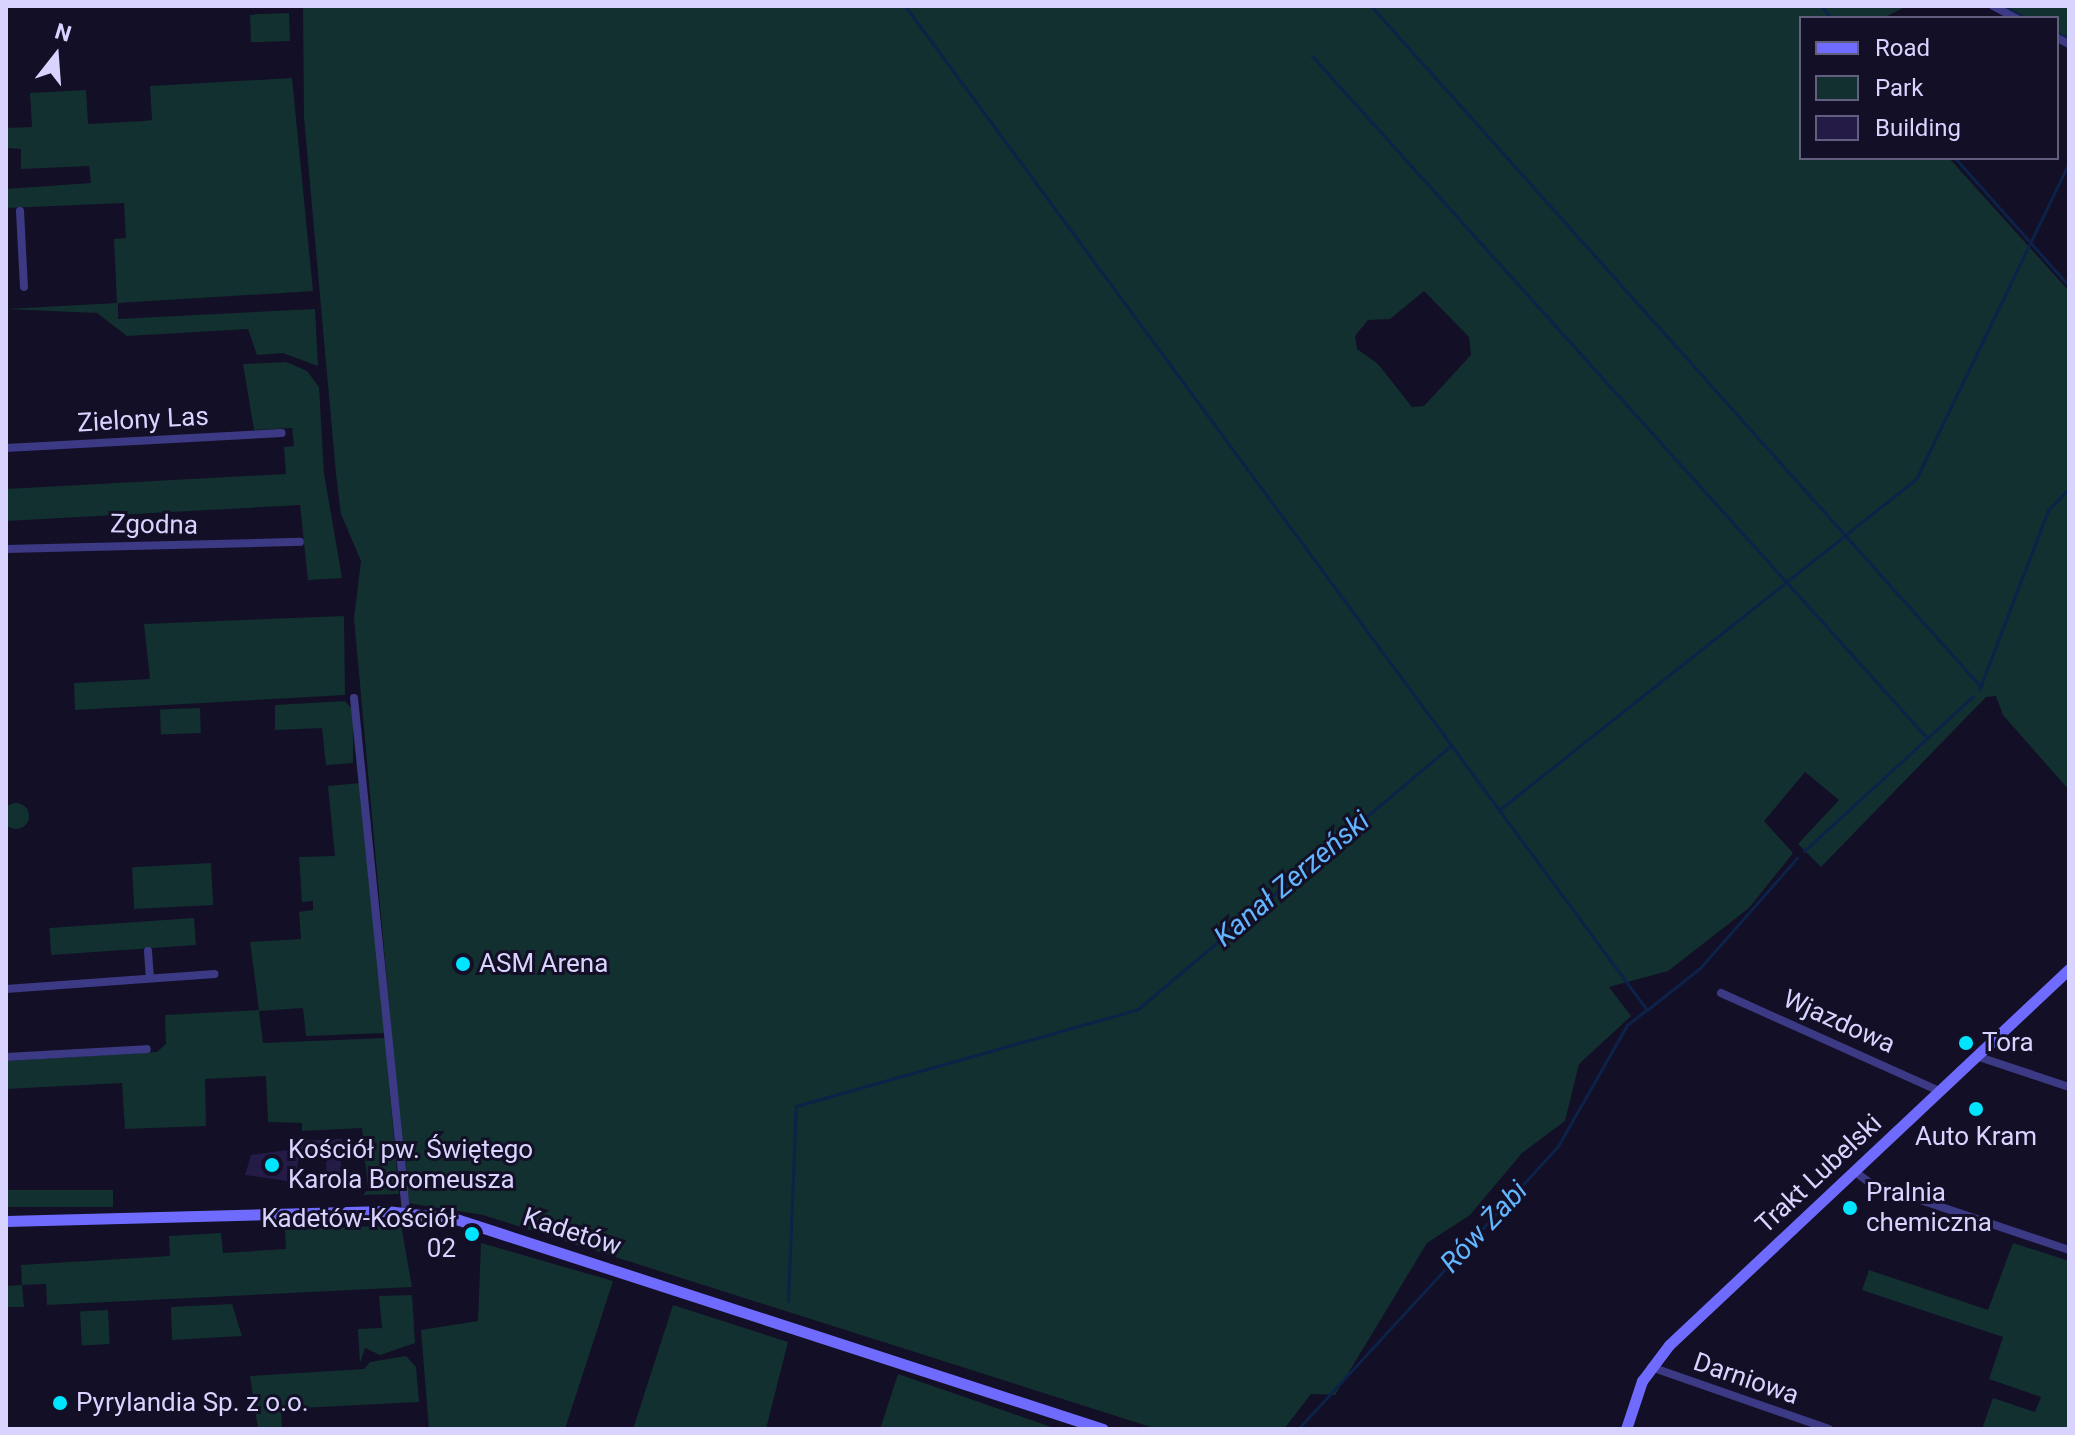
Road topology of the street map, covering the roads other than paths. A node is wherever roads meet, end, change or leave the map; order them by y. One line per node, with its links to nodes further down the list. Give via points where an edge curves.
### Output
1 (1993, 6): 2 (street)
2 (2012, 16)
3 (20, 211): 4 (street)
4 (24, 287)
5 (282, 433): 6 (street, Zielony Las)
6 (6, 448)
7 (300, 542): 8 (street, Zgodna)
8 (6, 549)
9 (354, 698): 22 (street)
10 (148, 951): 13 (street)
11 (2069, 969): 17 (street, Trakt Lubelski)
12 (214, 974): 13 (street)
13 (150, 978): 14 (street)
14 (6, 989)
15 (1721, 993): 20 (street, Wjazdowa)
16 (147, 1049): 18 (street)
17 (1976, 1056): 19 (street); 20 (street, Trakt Lubelski)
18 (6, 1057)
19 (2069, 1087)
20 (1939, 1091): 21 (street, Trakt Lubelski)
21 (1854, 1171): 24 (street, via 1870,1183); 25 (street, Trakt Lubelski)
22 (406, 1212): 23 (street, Kadetów); 26 (street, Kadetów, via 476,1224)
23 (6, 1221)
24 (2069, 1250)
25 (1651, 1367): 27 (street, Trakt Lubelski); 28 (street, Darniowa)
26 (1103, 1429)
27 (1626, 1429)
28 (1829, 1429)

